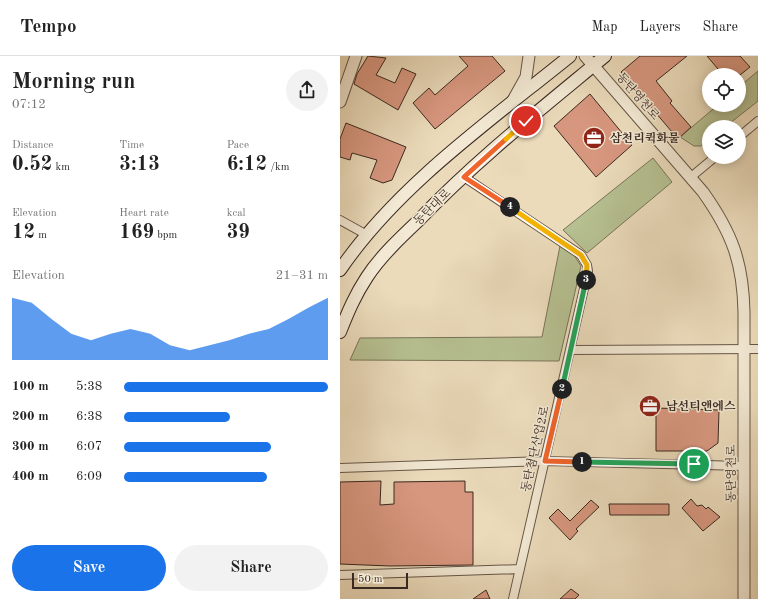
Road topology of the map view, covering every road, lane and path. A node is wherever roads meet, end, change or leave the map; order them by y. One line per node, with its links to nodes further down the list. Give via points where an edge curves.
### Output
1 (356, 56): 7 (street)
2 (529, 56): 8 (street, via 526,77)
3 (570, 56): 8 (main road)
4 (585, 56): 6 (street, 동탄영천로)
5 (605, 56): 6 (main road, 동탄대로)
6 (594, 65): 12 (main road, 동탄대로); 13 (street, 동탄영천로)
7 (340, 102)
8 (511, 104): 15 (main road, via 414,186)
9 (758, 121): 10 (street)
10 (746, 131)
11 (706, 164): 13 (street)
12 (464, 177): 17 (main road, 동탄대로, via 420,219 368,276 352,301); 20 (street, 동탄첨단산업2로, via 585,260 588,271)
13 (690, 177): 18 (street, 동탄영천로, via 719,214 739,262 744,287)
14 (340, 220): 15 (street)
15 (367, 235): 16 (main road)
16 (340, 270)
17 (340, 332)
18 (744, 349): 19 (street); 20 (street); 21 (street); 23 (street, 동탄영천로)
19 (758, 349)
20 (571, 350): 22 (street, 동탄첨단산업2로)
21 (758, 352)
22 (545, 461): 23 (street); 24 (street); 25 (street, 동탄첨단산업2로)
23 (744, 466): 28 (street, 동탄영천로)
24 (340, 468)
25 (520, 569): 26 (street); 27 (street, 동탄첨단산업2로)
26 (340, 575)
27 (513, 599)
28 (744, 599)

